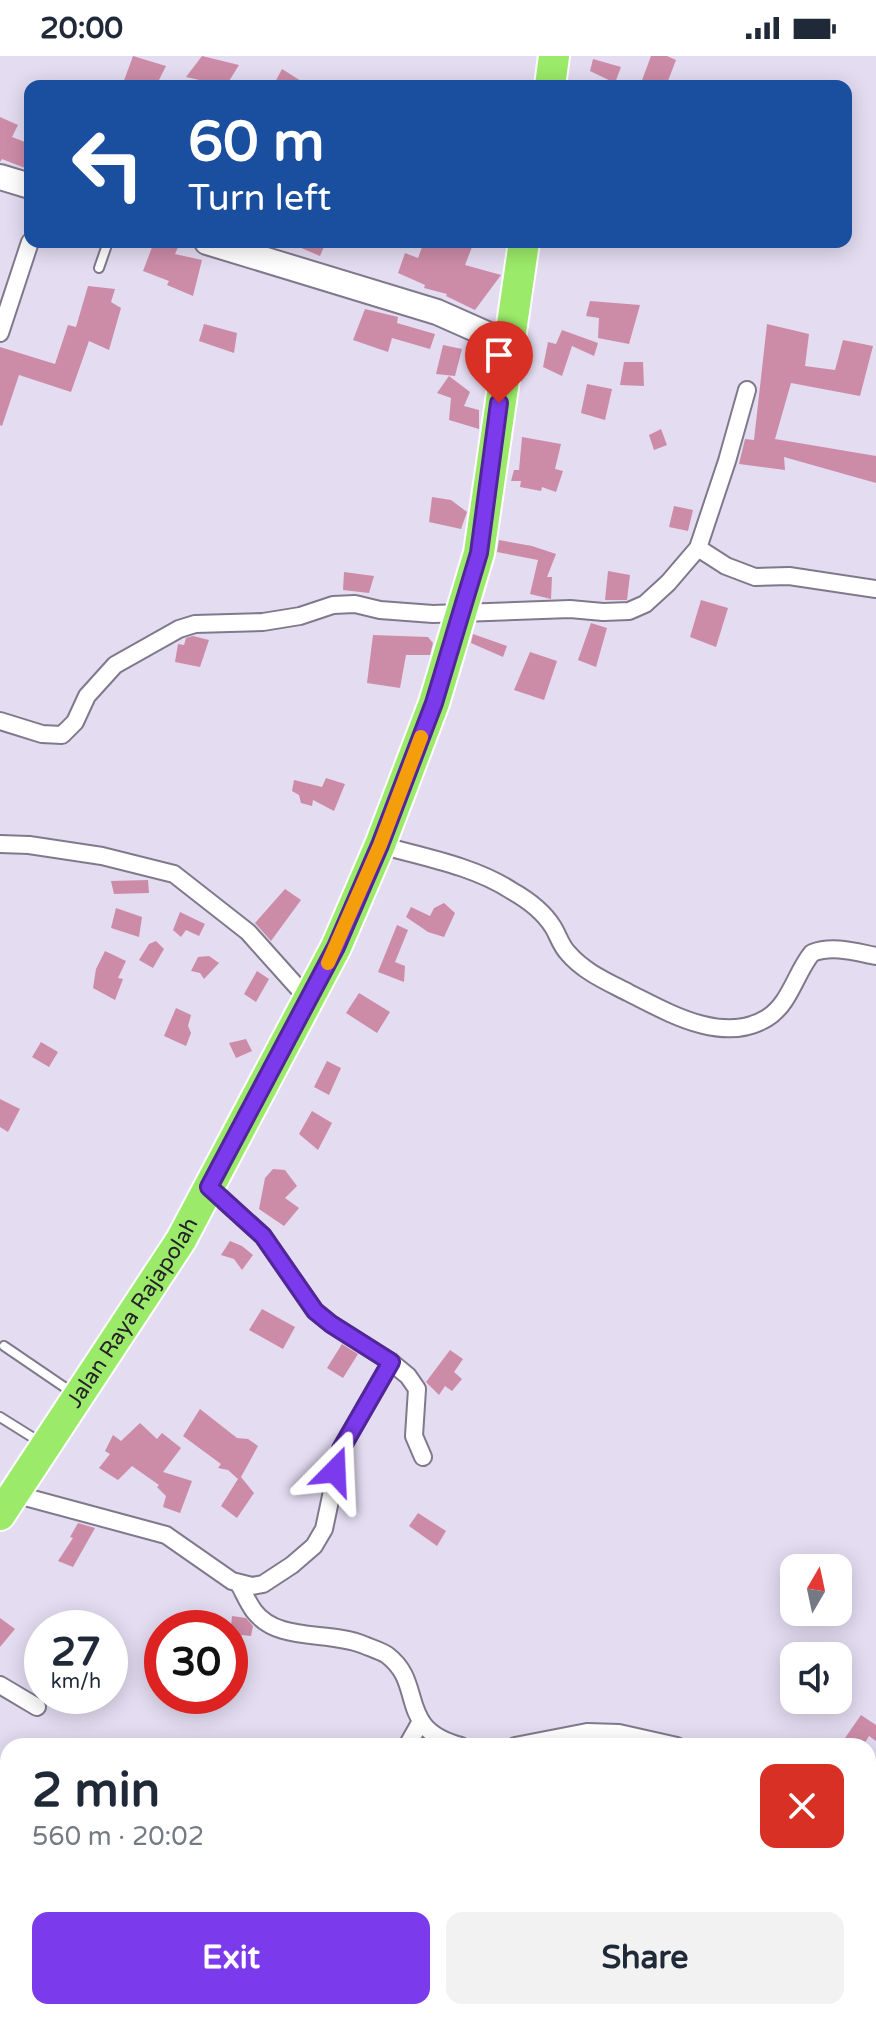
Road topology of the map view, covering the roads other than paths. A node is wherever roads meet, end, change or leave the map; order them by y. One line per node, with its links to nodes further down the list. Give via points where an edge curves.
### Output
1 (554, 56): 2 (highway)
2 (551, 80)
3 (0, 177): 4 (main road)
4 (24, 184)
5 (28, 248): 10 (street)
6 (106, 248): 9 (lane)
7 (227, 248): 11 (main road, via 437,312)
8 (523, 248): 11 (highway, Jalan Raya Rajapolah)
9 (99, 268)
10 (0, 333)
11 (507, 343): 15 (highway, Jalan Raya Rajapolah, via 479,553)
12 (747, 390): 13 (street)
13 (698, 548): 14 (street, via 755,577 789,576); 15 (street, via 645,604 629,611)
14 (876, 589)
15 (461, 614): 16 (street, via 355,604 263,622 195,624 115,665 62,735); 18 (highway, Jalan Raya Rajapolah)
16 (0, 721)
17 (0, 844): 20 (street, via 102,856 174,874 248,932)
18 (380, 845): 19 (street, via 510,889 538,909 566,952 582,966 674,1016 704,1026 747,1025 767,1018 812,953 837,949); 20 (highway, Jalan Raya Rajapolah)
19 (876, 956)
20 (308, 999): 21 (highway, Jalan Raya Rajapolah)
21 (209, 1187): 23 (street, via 263,1236 315,1311); 24 (highway, Jalan Raya Rajapolah, via 181,1240)
22 (4, 1346): 24 (lane)
23 (391, 1362): 27 (street, via 417,1389 414,1436); 29 (street, via 341,1449 324,1529 314,1546 263,1584)
24 (78, 1396): 26 (highway, Jalan Raya Rajapolah)
25 (0, 1417): 26 (lane)
26 (45, 1446): 28 (highway, Jalan Raya Rajapolah)
27 (423, 1457)
28 (7, 1504): 29 (street, via 166,1535)
29 (239, 1584): 32 (street, via 253,1610 272,1627 331,1635 387,1655 403,1673)
30 (0, 1685): 31 (street)
31 (24, 1699)
32 (420, 1723): 33 (street); 34 (street)
33 (412, 1738)
34 (443, 1738)
35 (548, 1738): 36 (street, via 587,1732)
36 (641, 1738)

